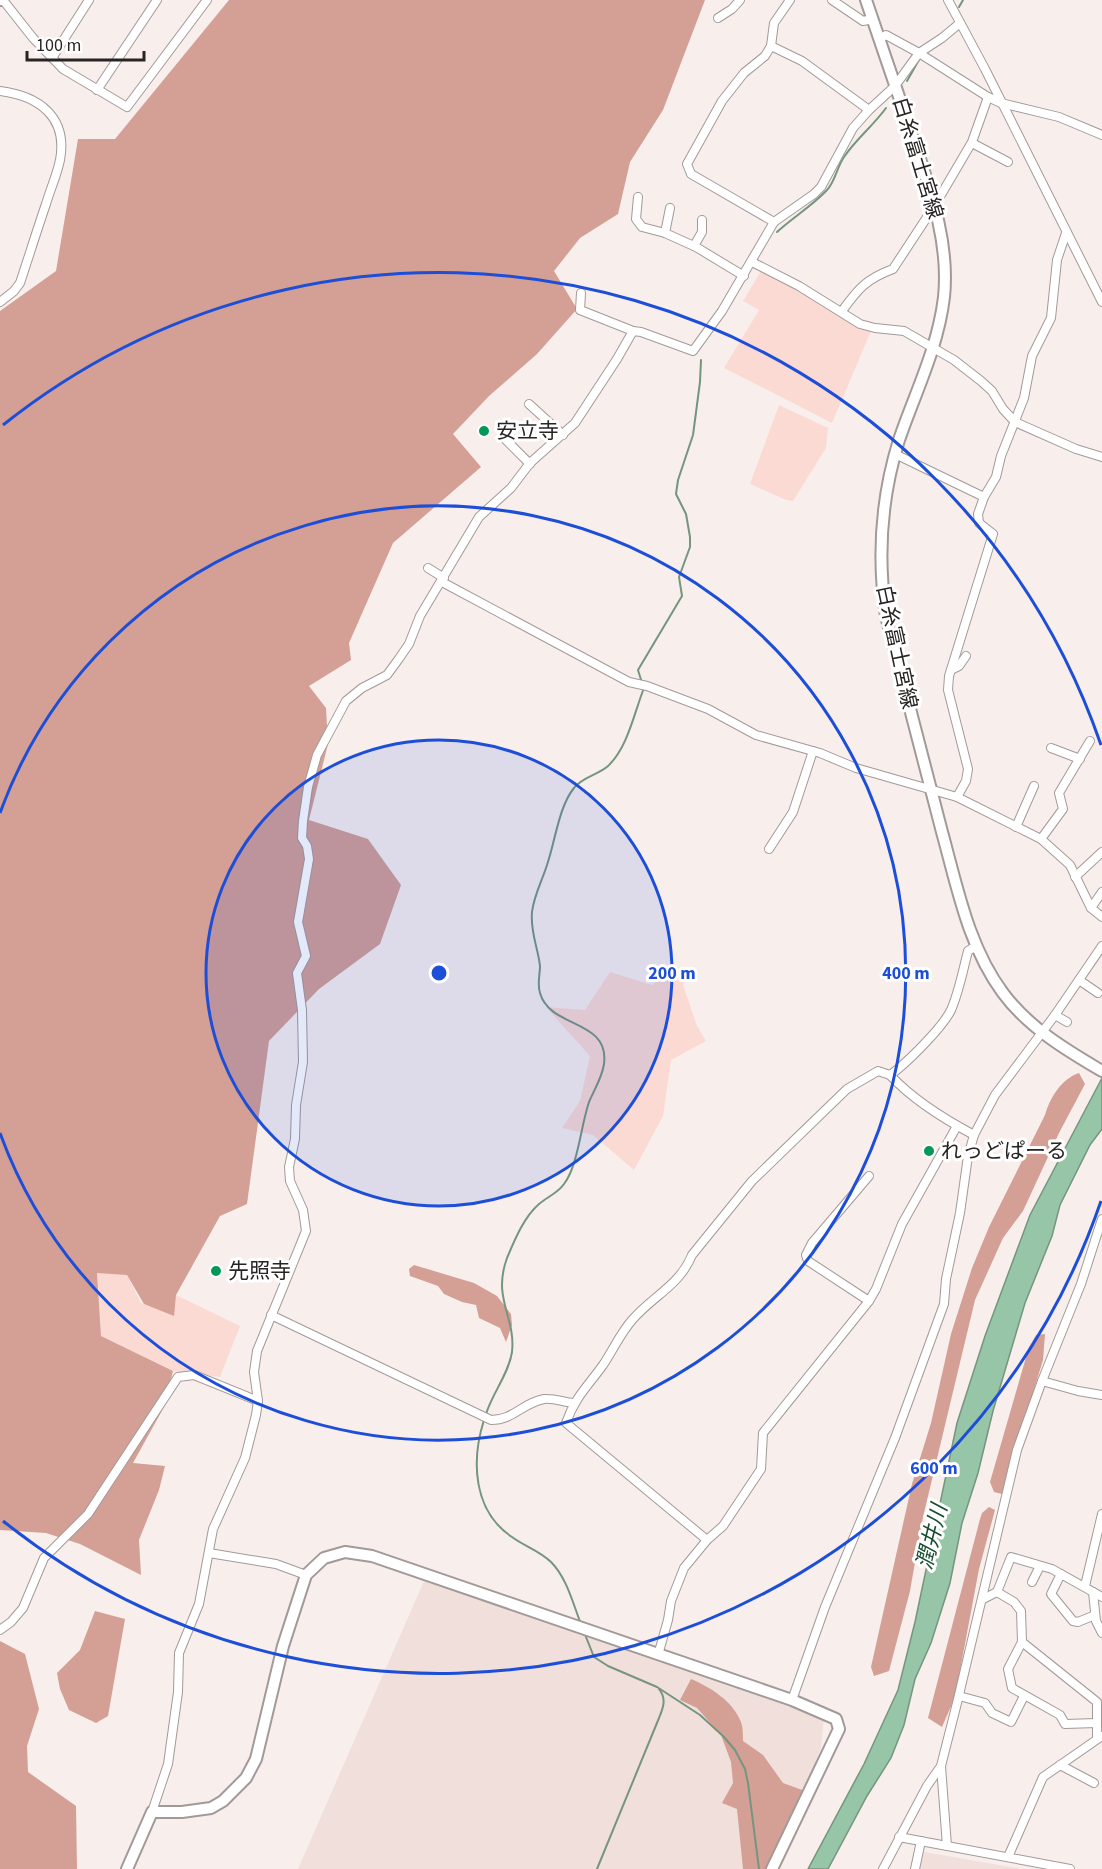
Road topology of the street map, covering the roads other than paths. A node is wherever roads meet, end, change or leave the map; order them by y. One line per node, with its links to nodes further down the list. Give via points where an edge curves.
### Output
1 (1, 0): 16 (street)
2 (88, 0): 16 (street)
3 (157, 0): 18 (street)
4 (207, 0): 18 (street, via 127,107)
5 (740, 0): 10 (street)
6 (790, 0): 14 (street, via 774,23)
7 (832, 0): 11 (street, via 863,21)
8 (866, 0): 11 (main road, 白糸富士宮線)
9 (948, 0): 12 (street)
10 (718, 18)
11 (873, 20): 13 (main road, 白糸富士宮線)
12 (960, 23): 15 (street); 21 (street)
13 (879, 39): 15 (street, via 886,35); 17 (main road, 白糸富士宮線)
14 (771, 46): 22 (street, via 802,61); 30 (street, via 722,100 687,164 691,174)
15 (919, 53): 17 (street); 20 (street)
16 (52, 58): 18 (street)
17 (895, 86): 22 (street); 27 (main road, 白糸富士宮線)
18 (97, 90)
19 (0, 91): 37 (street, via 34,100 46,108 60,135 60,159 20,282)
20 (988, 97): 21 (street); 24 (street)
21 (1001, 103): 23 (street, via 1059,117); 32 (street)
22 (869, 110): 30 (street, via 854,128 821,187)
23 (1102, 135)
24 (972, 143): 25 (street); 27 (street)
25 (1008, 162)
26 (638, 197): 31 (street, via 636,219 642,227)
27 (935, 205): 39 (street, via 893,269 859,288); 41 (main road, 白糸富士宮線, via 945,274 941,322)
28 (670, 208): 31 (street)
29 (702, 220): 33 (street, via 702,232)
30 (774, 222): 34 (street)
31 (665, 233): 33 (street)
32 (1066, 233): 38 (street); 43 (street, via 1057,260 1051,318 1032,357)
33 (694, 246): 35 (street)
34 (752, 262): 35 (street); 39 (street)
35 (744, 276): 40 (street, via 693,351)
36 (581, 293): 40 (street, via 580,310)
37 (0, 302)
38 (1102, 302)
39 (842, 311): 41 (street, via 860,324 903,331)
40 (633, 331): 44 (street, via 598,390)
41 (934, 348): 43 (street, via 992,391); 46 (main road, 白糸富士宮線)
42 (529, 404): 44 (street)
43 (1015, 422): 47 (street); 49 (street, via 996,477)
44 (563, 435): 48 (street)
45 (506, 440): 48 (street)
46 (895, 454): 49 (street); 59 (main road, 白糸富士宮線, via 884,501 881,583)
47 (1102, 457)
48 (530, 464): 51 (street, via 479,517)
49 (984, 497): 53 (street, via 978,514 980,523 993,534)
50 (428, 568): 51 (street)
51 (443, 580): 56 (street, via 629,682 708,709 756,735); 83 (street, via 420,616 409,644 387,675 346,701 317,755 308,787 302,838 309,859 298,922 306,956 297,973 303,1062 289,1167 306,1231)
52 (966, 656): 53 (street)
53 (951, 670): 60 (street, via 948,690 968,770)
54 (1090, 741): 57 (street)
55 (1051, 748): 57 (street)
56 (813, 751): 59 (street); 63 (street, via 793,812)
57 (1080, 759): 62 (street, via 1059,793 1063,809)
58 (1034, 786): 61 (street)
59 (931, 790): 60 (street); 69 (main road, 白糸富士宮線)
60 (957, 797): 61 (street)
61 (1016, 827): 62 (street)
62 (1041, 839): 65 (street, via 1070,866)
63 (769, 849)
64 (1102, 852): 65 (street)
65 (1075, 877): 67 (street)
66 (1102, 892): 67 (street)
67 (1091, 908): 68 (street)
68 (1102, 917)
69 (976, 946): 75 (main road, 白糸富士宮線, via 1004,995); 77 (street, via 968,951 951,1010)
70 (1102, 946): 71 (street)
71 (1078, 980): 72 (street); 73 (street, via 1063,997)
72 (1098, 993)
73 (1055, 1015): 74 (street); 75 (street)
74 (1067, 1022)
75 (1042, 1032): 76 (main road, 白糸富士宮線); 79 (street, via 994,1095)
76 (1102, 1071)
77 (890, 1075): 78 (street); 87 (street, via 878,1071 847,1089 752,1181 671,1286 632,1319)
78 (957, 1126): 79 (street); 82 (street, via 902,1224)
79 (974, 1135): 107 (street, via 944,1304)
80 (869, 1176): 82 (street, via 812,1242 806,1255 808,1261)
81 (1102, 1219): 84 (street)
82 (869, 1302): 89 (street, via 763,1433 761,1469 723,1526)
83 (271, 1314): 86 (street, via 257,1351 254,1372); 87 (street, via 491,1420 504,1420 544,1399)
84 (1042, 1382): 85 (street); 99 (street, via 1017,1450)
85 (1102, 1395)
86 (258, 1401): 90 (street, via 245,1458 213,1529); 101 (street, via 194,1376 178,1377 88,1514 44,1558 23,1608)
87 (573, 1403): 89 (street, via 566,1423)
88 (1102, 1514): 95 (street)
89 (707, 1540): 104 (street, via 678,1581)
90 (209, 1552): 93 (street, via 276,1564); 113 (street, via 199,1604 179,1653 168,1764)
91 (1040, 1566): 92 (street); 94 (street); 96 (street, via 1011,1557)
92 (1061, 1574): 95 (street); 100 (street, via 1051,1594 1073,1621)
93 (306, 1575): 104 (main road, via 324,1558 345,1552 372,1556); 113 (main road, via 283,1646 256,1759 246,1778 210,1808)
94 (1032, 1582)
95 (1085, 1586): 97 (street)
96 (997, 1592): 99 (street); 103 (street, via 1021,1611)
97 (1094, 1592): 98 (street); 100 (street)
98 (1102, 1597)
99 (983, 1599): 105 (street)
100 (1095, 1615): 102 (street)
101 (0, 1630)
102 (1102, 1633)
103 (1022, 1642): 106 (street, via 1008,1669 1012,1688); 108 (street, via 1096,1702)
104 (658, 1655): 107 (main road)
105 (959, 1696): 106 (street, via 986,1703 992,1713 1011,1722); 110 (street)
106 (1024, 1696): 108 (street, via 1060,1715 1065,1724)
107 (792, 1700): 119 (main road, via 836,1719 839,1729)
108 (1097, 1723): 109 (street)
109 (1100, 1738): 111 (street)
110 (941, 1766): 114 (street); 116 (street)
111 (1060, 1766): 112 (street); 117 (street, via 1043,1777)
112 (1094, 1783)
113 (152, 1812): 118 (main road)
114 (899, 1837): 115 (street); 120 (street)
115 (921, 1841): 116 (street); 121 (street)
116 (947, 1846): 117 (street)
117 (1008, 1857): 122 (street)
118 (127, 1869)
119 (772, 1869)
120 (883, 1869)
121 (915, 1869)
122 (1066, 1869)

